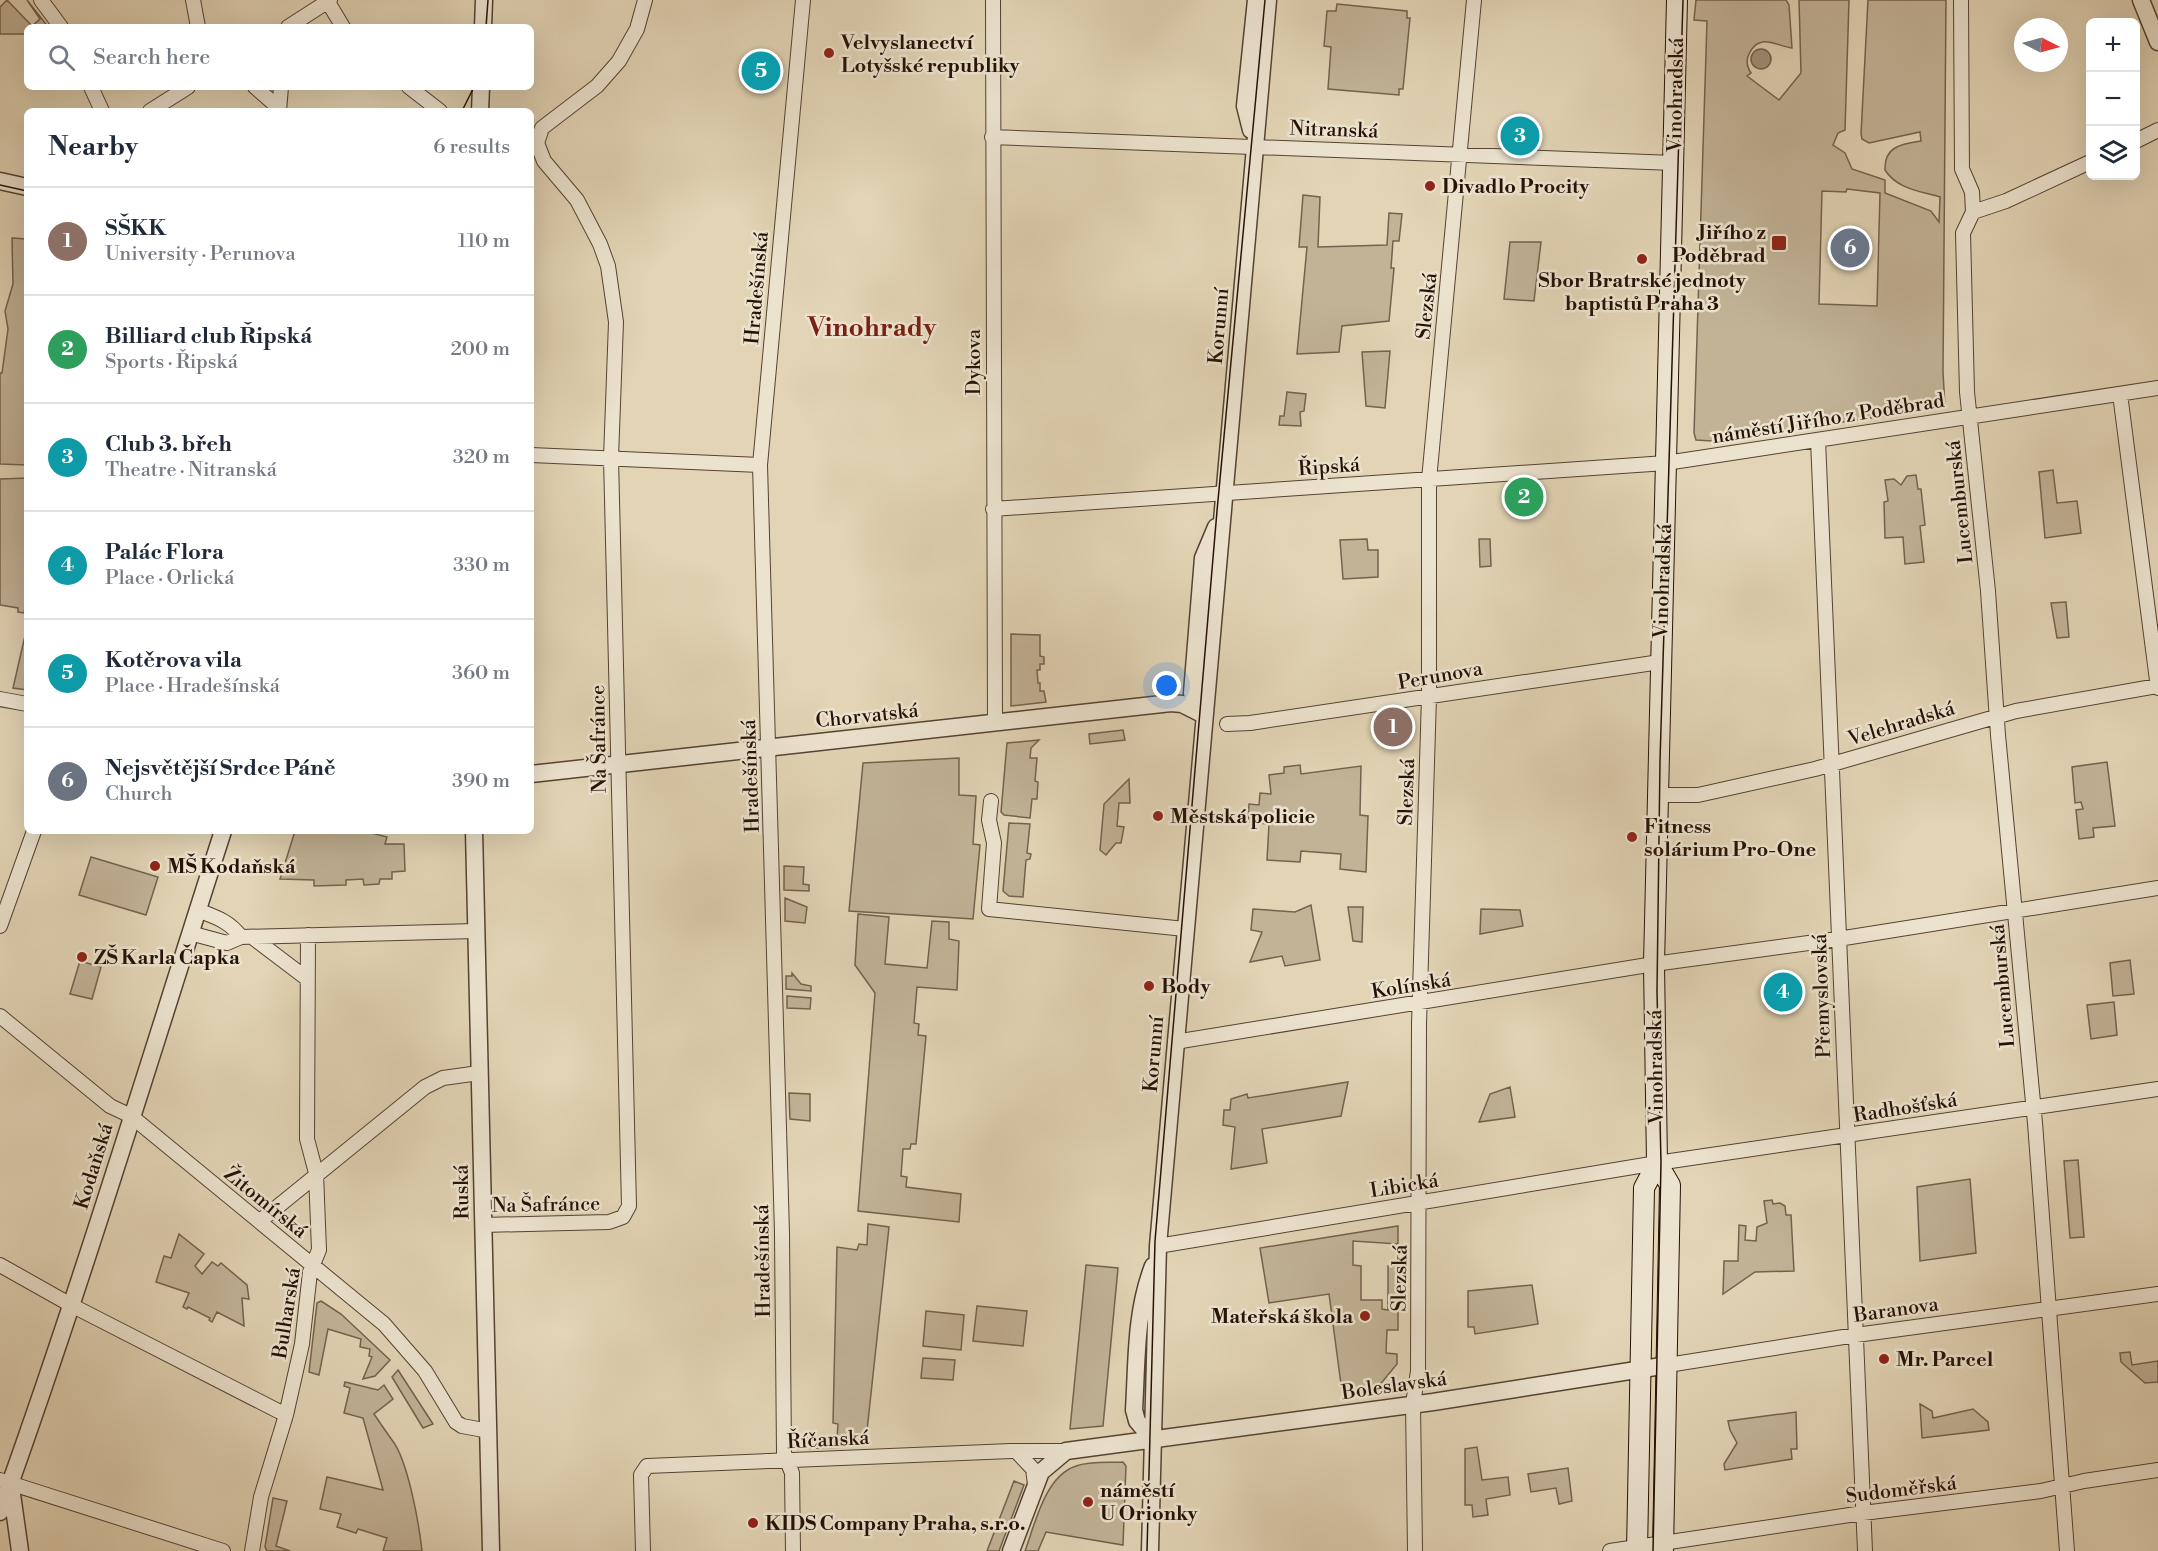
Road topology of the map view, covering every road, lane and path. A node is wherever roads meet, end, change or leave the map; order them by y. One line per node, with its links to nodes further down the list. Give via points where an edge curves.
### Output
1 (41, 0): 14 (street)
2 (192, 0): 15 (street)
3 (484, 0): 18 (street)
4 (645, 0): 47 (street, Na Šafránce, via 637,29 619,61 597,86 542,128 537,138 540,154 577,200 608,266 616,322)
5 (803, 0): 49 (street, Hradešínská)
6 (993, 0): 33 (street, Dykova)
7 (1256, 0): 35 (street, Korunní, via 1245,106)
8 (1268, 0): 35 (street, Korunní)
9 (1474, 0): 36 (street, Slezská)
10 (1677, 0): 37 (main road, Vinohradská)
11 (1961, 0): 41 (street, náměstí Jiřího z Poděbrad, via 1962,169 1972,192)
12 (2141, 0): 19 (street)
13 (329, 1): 16 (street); 17 (street)
14 (59, 24)
15 (197, 24)
16 (293, 24)
17 (341, 24)
18 (483, 24)
19 (2158, 42)
20 (92, 90): 26 (street)
21 (183, 90): 27 (street)
22 (258, 90): 28 (street)
23 (281, 90): 29 (street)
24 (413, 90): 30 (street)
25 (481, 90): 31 (street)
26 (101, 108)
27 (155, 108)
28 (277, 108)
29 (279, 108)
30 (436, 108)
31 (479, 108)
32 (2158, 130): 34 (street)
33 (992, 137): 35 (street, Nitranská); 52 (street, Dykova)
34 (2140, 139)
35 (1255, 146): 36 (street, Nitranská); 51 (street, Korunní)
36 (1461, 154): 37 (street, Nitranská); 50 (street, Slezská)
37 (1674, 164): 48 (main road, Vinohradská)
38 (2086, 164): 41 (street)
39 (0, 181): 40 (street)
40 (24, 186)
41 (1973, 212): 44 (street, náměstí Jiřího z Poděbrad, via 1963,233)
42 (2158, 388): 43 (street)
43 (2120, 394): 44 (street); 54 (street)
44 (1970, 417): 45 (street, náměstí Jiřího z Poděbrad); 59 (street, Lucemburská)
45 (1818, 440): 48 (street, náměstí Jiřího z Poděbrad); 63 (street, Přemyslovská)
46 (534, 455): 47 (street)
47 (611, 458): 49 (street); 64 (street, Na Šafránce)
48 (1666, 463): 50 (street, Řipská); 53 (main road, Vinohradská)
49 (760, 465): 62 (street, Hradešínská)
50 (1429, 480): 51 (street, Řipská); 55 (street, Slezská)
51 (1224, 492): 52 (street, Řipská); 58 (street, Korunní)
52 (993, 509): 60 (street, Dykova)
53 (1660, 662): 55 (street, Perunova); 66 (main road, Vinohradská)
54 (2158, 687): 59 (street, Velehradská)
55 (1429, 697): 61 (street, Perunova); 83 (street, Slezská)
56 (0, 699): 57 (street)
57 (24, 703)
58 (1204, 715): 60 (street, Chorvatská, via 1171,703); 75 (street, Korunní)
59 (1997, 716): 63 (street, Velehradská); 73 (street, Lucemburská)
60 (995, 723): 62 (street, Chorvatská)
61 (1227, 724)
62 (769, 747): 64 (street, Chorvatská); 111 (street, Hradešínská)
63 (1830, 764): 66 (street, Velehradská, via 1698,795); 80 (street, Přemyslovská)
64 (618, 766): 65 (street, Chorvatská); 95 (street, Na Šafránce, via 628,1211 609,1222)
65 (534, 774)
66 (1656, 795): 81 (main road, Vinohradská)
67 (991, 801): 75 (street, via 989,820 994,843 989,909)
68 (33, 834): 74 (street)
69 (222, 834): 72 (street, Kodaňská)
70 (474, 834): 76 (street, Ruská)
71 (2158, 888): 73 (street, Kolínská)
72 (197, 910): 77 (street, Kodaňská); 79 (street, via 222,918)
73 (2015, 912): 80 (street, Kolínská); 88 (street, Lucemburská)
74 (0, 926)
75 (1185, 928): 85 (street, Korunní)
76 (476, 931): 78 (street); 86 (street, Ruská)
77 (190, 933): 79 (street, via 227,943); 89 (street, Kodaňská)
78 (308, 935): 79 (street); 82 (street, Bulharská)
79 (247, 937): 82 (street)
80 (1838, 939): 81 (street, Kolínská); 90 (street, Přemyslovská)
81 (1654, 964): 83 (street, Kolínská); 91 (main road, Vinohradská)
82 (306, 978): 92 (street, Bulharská, via 307,1139)
83 (1420, 1003): 85 (street, Kolínská); 93 (street, Slezská)
84 (0, 1016): 89 (street, Žitomírská, via 110,1106)
85 (1175, 1042): 96 (street, Korunní)
86 (479, 1073): 92 (street, via 443,1078 425,1088); 95 (street, Ruská)
87 (2158, 1089): 88 (street, Radhošťská)
88 (2034, 1108): 90 (street, Radhošťská); 101 (street, Lucemburská)
89 (131, 1116): 94 (street, Žitomírská); 100 (street, Kodaňská)
90 (1846, 1136): 91 (street, Radhošťská); 102 (street, Přemyslovská)
91 (1657, 1163): 93 (street, Libická); 103 (main road, Vinohradská, via 1670,1185); 104 (main road, Vinohradská, via 1644,1188)
92 (316, 1173): 94 (street); 98 (street, Bulharská, via 319,1250)
93 (1419, 1203): 96 (street, Libická); 105 (street, Slezská, via 1418,1371)
94 (260, 1221): 98 (street, Žitomírská)
95 (483, 1225): 107 (street, Ruská)
96 (1158, 1250): 108 (street, Korunní)
97 (0, 1264): 100 (street)
98 (312, 1265): 106 (street, Bulharská, via 302,1344); 107 (street, Žitomírská, via 404,1344 456,1422)
99 (2158, 1294): 101 (street, Baranova)
100 (71, 1305): 106 (street); 113 (street, Kodaňská)
101 (2051, 1309): 102 (street, Baranova); 115 (street, Lucemburská)
102 (1856, 1335): 103 (street, Baranova); 117 (street, Přemyslovská)
103 (1668, 1365): 104 (street, Baranova); 118 (main road, Vinohradská)
104 (1640, 1370): 105 (street, Boleslavská); 118 (main road, Vinohradská)
105 (1413, 1404): 108 (street, Boleslavská); 127 (street, Slezská)
106 (286, 1415): 121 (street, Bulharská, via 261,1497)
107 (489, 1431): 122 (street, Ruská)
108 (1152, 1439): 110 (street, Boleslavská); 126 (street, Korunní)
109 (1016, 1451): 110 (street, Říčanská); 111 (street, Říčanská); 114 (street, via 1033,1469)
110 (1066, 1451): 114 (street, via 1048,1464)
111 (787, 1461): 123 (street, Říčanská, via 644,1468); 124 (street, Hradešínská, via 792,1473)
112 (2158, 1470): 115 (street, Sudoměřská)
113 (5, 1482): 116 (street, Kodaňská); 119 (street); 120 (street)
114 (1035, 1484): 125 (street)
115 (2061, 1485): 117 (street, Sudoměřská, via 2041,1491); 130 (street, Lucemburská)
116 (0, 1512)
117 (1863, 1513): 118 (street, Sudoměřská); 129 (street, Přemyslovská)
118 (1649, 1547): 128 (street, Sudoměřská)
119 (20, 1551)
120 (223, 1551)
121 (252, 1551)
122 (491, 1551)
123 (643, 1551)
124 (793, 1551)
125 (1011, 1551)
126 (1150, 1551)
127 (1415, 1551)
128 (1610, 1551)
129 (1865, 1551)
130 (2067, 1551)

